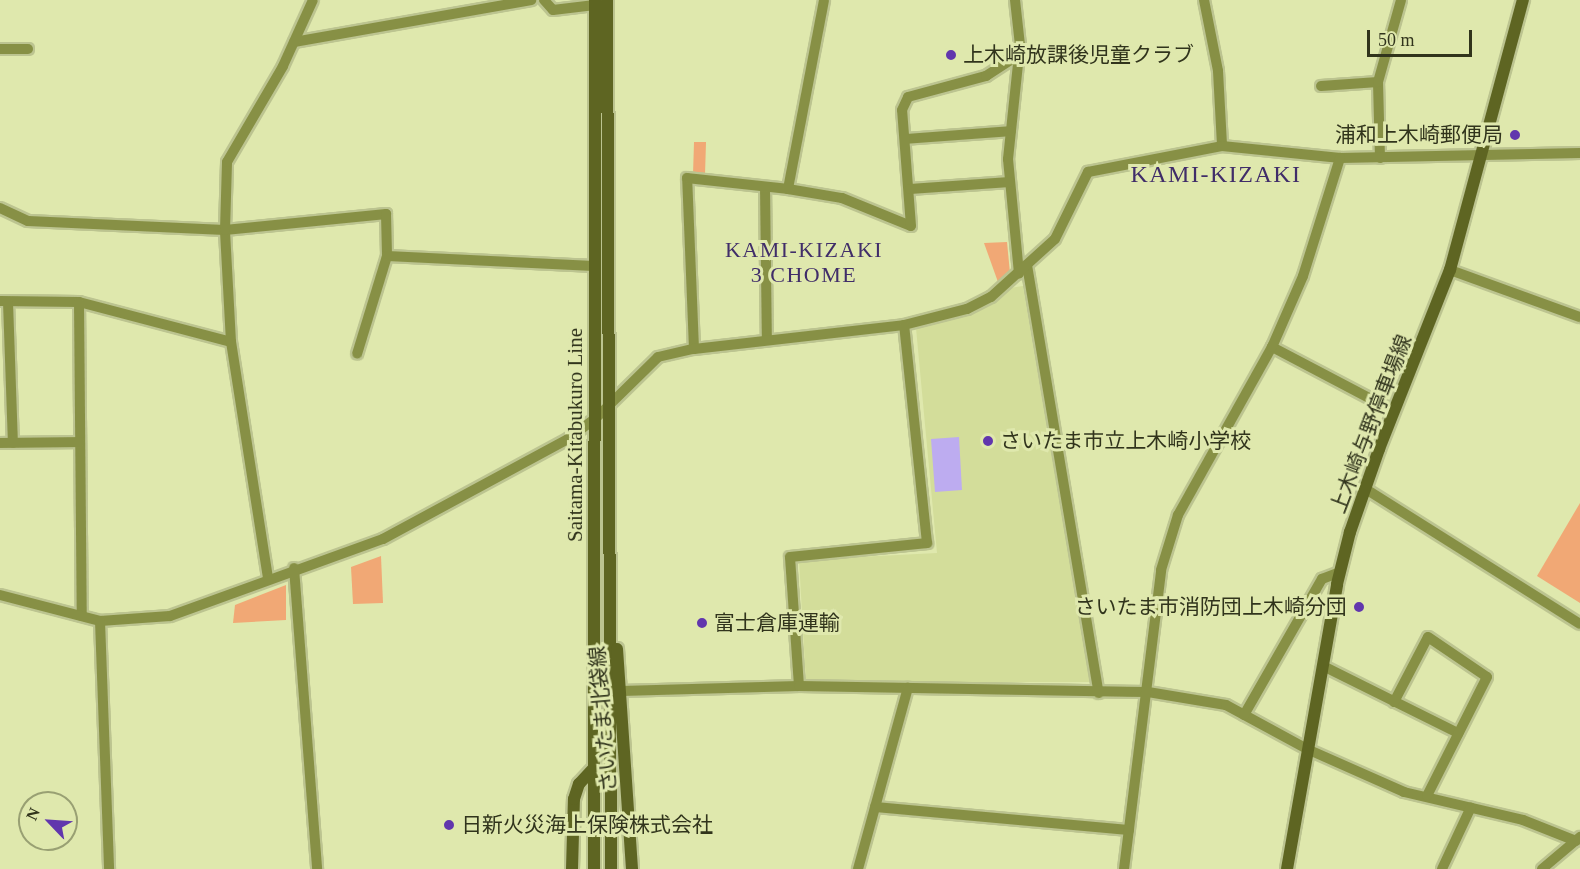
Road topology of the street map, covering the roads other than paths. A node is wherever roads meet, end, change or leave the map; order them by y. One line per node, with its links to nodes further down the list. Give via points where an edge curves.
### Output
1 (313, 0): 11 (street)
2 (531, 0): 11 (street)
3 (544, 0): 10 (street, via 553,10)
4 (607, 0): 43 (main road, Saitama-Kitabukuro Line)
5 (824, 0): 26 (street)
6 (1016, 0): 14 (street)
7 (1204, 0): 19 (street, via 1218,71)
8 (1401, 0): 15 (street)
9 (1523, 0): 21 (main road, 上木崎与野停車場線)
10 (595, 3): 31 (main road, Saitama-Kitabukuro Line)
11 (294, 42): 29 (street, via 227,162)
12 (28, 48): 13 (street)
13 (0, 49)
14 (1018, 55): 17 (street); 18 (street, via 986,76 908,97 902,110)
15 (1378, 82): 16 (street); 23 (street)
16 (1321, 86)
17 (1011, 131): 18 (street); 24 (street)
18 (905, 139): 27 (street)
19 (1222, 146): 22 (street); 32 (street, via 1088,172 1055,238)
20 (1580, 153): 21 (street)
21 (1481, 157): 23 (street); 33 (main road, 上木崎与野停車場線)
22 (1340, 158): 23 (street); 40 (street, via 1303,276)
23 (1380, 158)
24 (1010, 182): 27 (street); 32 (street)
25 (765, 187): 26 (street); 38 (street); 41 (street, via 687,178)
26 (788, 189): 27 (street, via 842,198 911,226)
27 (909, 189)
28 (0, 208): 29 (street, via 28,221)
29 (225, 230): 30 (street, via 386,214); 39 (street)
30 (387, 256): 31 (street); 42 (street)
31 (594, 266): 45 (main road, Saitama-Kitabukuro Line)
32 (1023, 269): 37 (street, via 990,297 967,309); 63 (street)
33 (1450, 270): 36 (street); 44 (main road, 上木崎与野停車場線)
34 (4, 302): 35 (street); 48 (street)
35 (79, 302): 39 (street); 47 (street)
36 (1580, 317)
37 (904, 325): 38 (street); 59 (street, via 927,543 790,557)
38 (767, 340): 41 (street)
39 (231, 342): 53 (street)
40 (1272, 347): 44 (street); 62 (street, via 1178,515 1161,570)
41 (694, 349): 43 (street, via 658,357)
42 (357, 354)
43 (609, 406): 45 (street); 50 (main road, Saitama-Kitabukuro Line)
44 (1394, 411): 49 (main road, 上木崎与野停車場線)
45 (596, 419): 51 (street, via 568,439 383,539); 68 (main road, Saitama-Kitabukuro Line)
46 (0, 442): 48 (street)
47 (80, 442): 48 (street); 55 (street)
48 (12, 443)
49 (1364, 488): 52 (main road, 上木崎与野停車場線); 57 (street)
50 (610, 567): 61 (main road, さいたま北袋線); 78 (main road, Saitama-Kitabukuro Line)
51 (294, 568): 53 (street); 75 (street)
52 (1340, 572): 58 (main road, 上木崎与野停車場線); 65 (street, via 1322,579)
53 (268, 578): 56 (street, via 171,616)
54 (0, 595): 55 (street)
55 (82, 616): 56 (street)
56 (100, 621): 74 (street)
57 (1580, 624)
58 (1323, 666): 64 (street); 67 (main road, 上木崎与野停車場線)
59 (799, 686): 60 (street); 61 (street)
60 (908, 688): 63 (street); 70 (street)
61 (621, 691): 79 (main road, さいたま北袋線)
62 (1148, 692): 63 (street); 65 (street, via 1226,705); 72 (street)
63 (1099, 693)
64 (1394, 702): 66 (street); 66 (street, via 1428,638 1487,677)
65 (1244, 715): 67 (street)
66 (1458, 734): 69 (street)
67 (1307, 749): 69 (street, via 1404,792); 82 (main road, 上木崎与野停車場線)
68 (592, 770): 76 (main road, さいたま北袋線, via 579,784 574,798); 77 (main road, Saitama-Kitabukuro Line)
69 (1427, 796): 71 (street)
70 (875, 807): 72 (street); 80 (street)
71 (1471, 807): 73 (street); 83 (street)
72 (1129, 830): 81 (street)
73 (1578, 839): 84 (street)
74 (109, 869)
75 (317, 869)
76 (572, 869)
77 (594, 869)
78 (611, 869)
79 (632, 869)
80 (858, 869)
81 (1124, 869)
82 (1287, 869)
83 (1442, 869)
84 (1542, 869)

